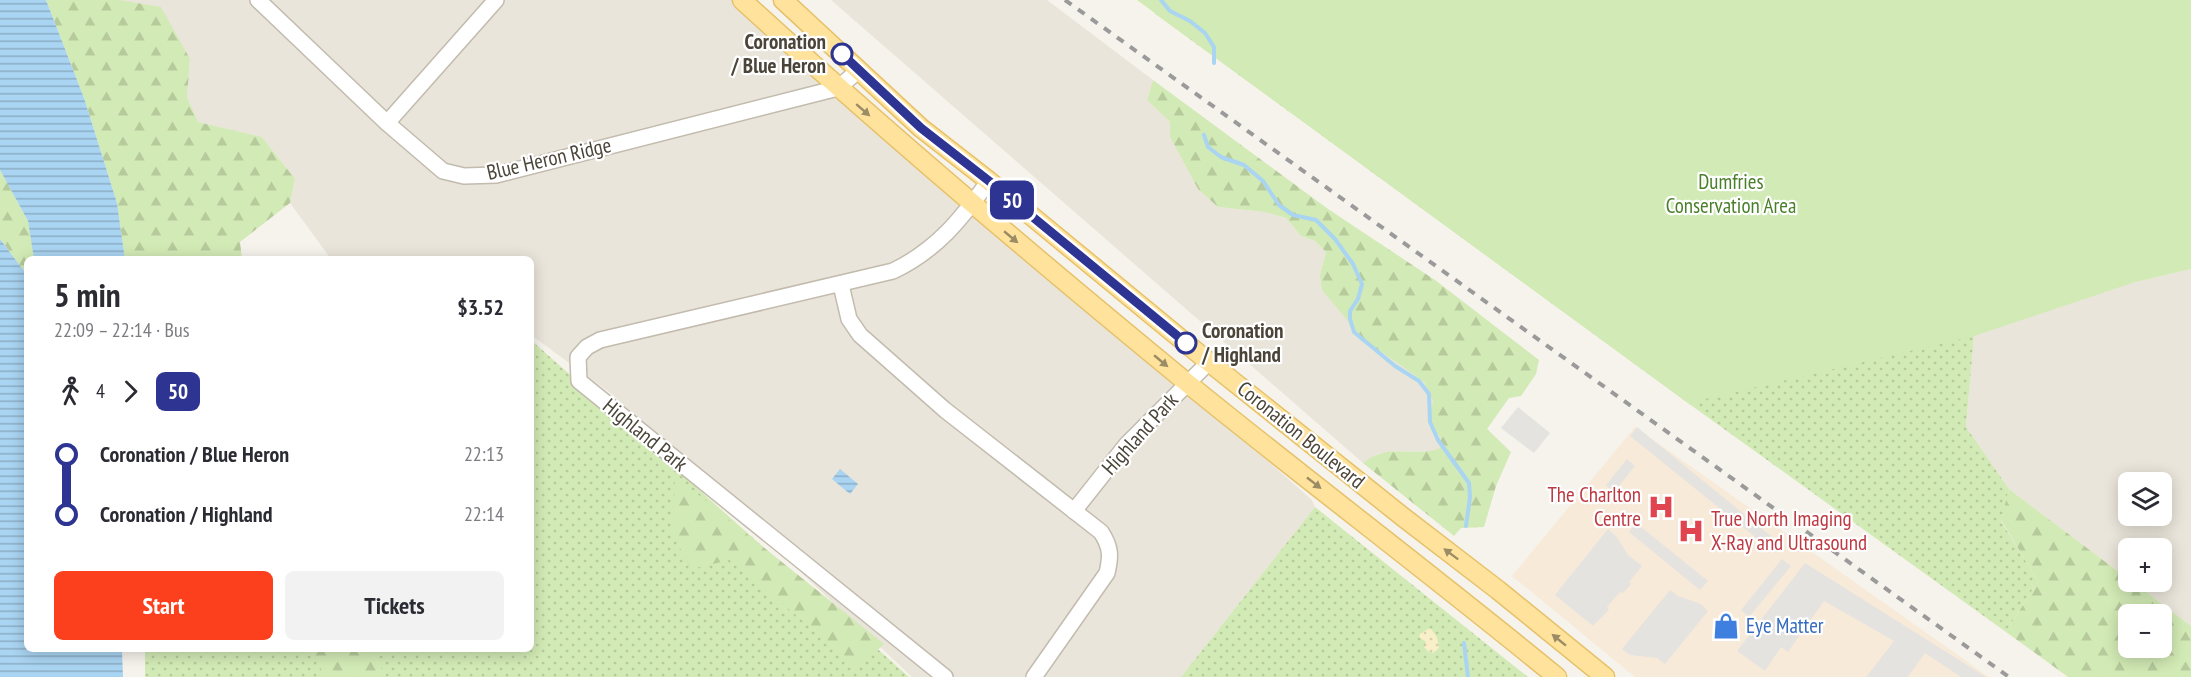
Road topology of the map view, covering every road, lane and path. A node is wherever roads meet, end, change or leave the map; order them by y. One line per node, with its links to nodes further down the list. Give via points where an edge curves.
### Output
1 (496, 0): 7 (street)
2 (742, 0): 6 (main road, Coronation Boulevard)
3 (783, 0): 5 (main road, Coronation Boulevard)
4 (263, 1): 7 (street, Blue Heron Ridge)
5 (859, 70): 6 (street, Blue Heron Ridge); 8 (main road, Coronation Boulevard, via 921,128)
6 (838, 88): 7 (street, Blue Heron Ridge, via 496,175 464,176 442,171); 9 (main road, Coronation Boulevard, one-way to 9)
7 (387, 123)
8 (989, 181): 9 (street, Highland Park); 11 (main road, Coronation Boulevard)
9 (972, 205): 10 (street, Highland Park, via 917,260); 12 (main road, Coronation Boulevard, one-way to 12)
10 (841, 285): 13 (street, via 849,319 860,335 945,410); 16 (street, Highland Park, via 600,340 578,357 579,381)
11 (1209, 362): 12 (street, Highland Park); 14 (main road, Coronation Boulevard)
12 (1188, 383): 13 (street, Highland Park, via 1127,444); 15 (main road, Coronation Boulevard, one-way to 15)
13 (1074, 511): 17 (street, via 1101,532 1108,543 1111,555 1107,573)
14 (1403, 517): 15 (main road); 19 (main road, Coronation Boulevard, one-way to 14)
15 (1384, 539): 18 (main road, Coronation Boulevard)
16 (945, 677)
17 (1034, 677)
18 (1557, 677)
19 (1605, 677)

